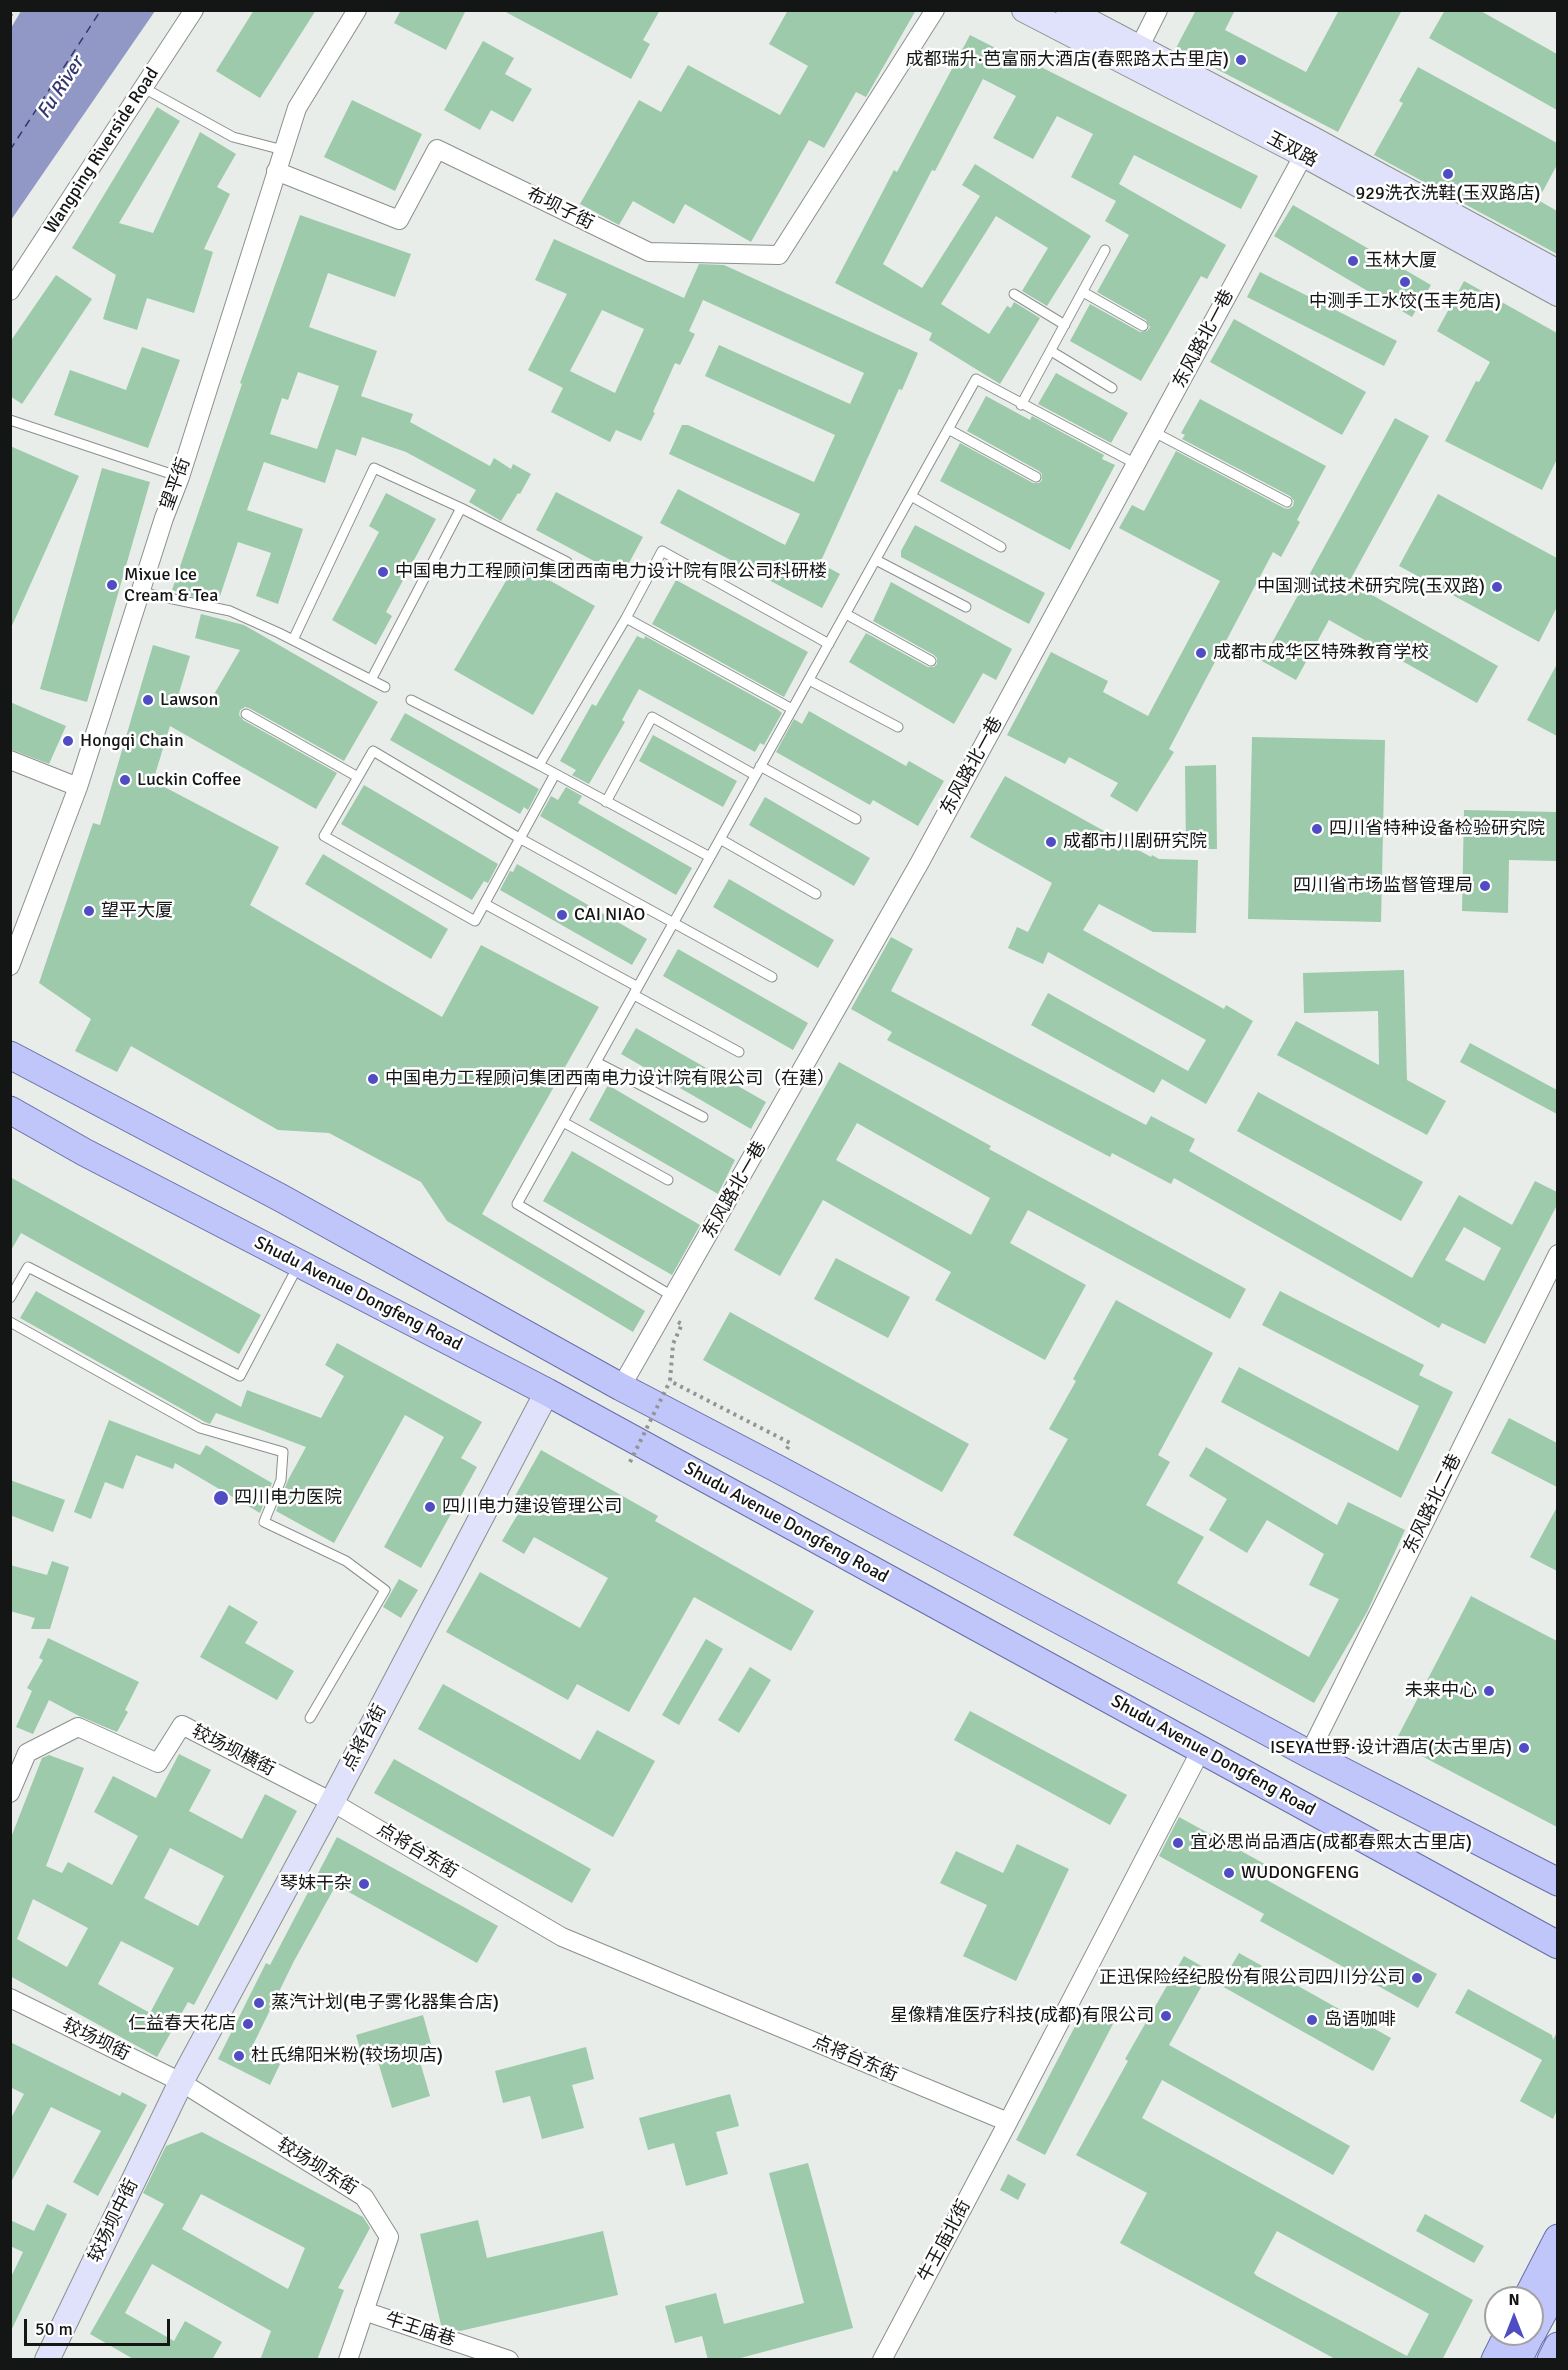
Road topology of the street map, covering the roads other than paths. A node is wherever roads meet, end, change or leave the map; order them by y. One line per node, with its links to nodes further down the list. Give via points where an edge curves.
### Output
1 (194, 10): 8 (street, Wangping Riverside Road)
2 (357, 10): 10 (street, 望平街, via 297,108)
3 (935, 10): 11 (street, 布坝子街, via 779,255 649,252 437,148 399,220)
4 (1024, 10): 9 (main road, 玉双路)
5 (1068, 10): 7 (main road, 玉双路)
6 (1158, 10): 7 (street)
7 (1139, 48): 9 (main road, 玉双路)
8 (142, 87): 10 (lane, via 233,137); 14 (street, Wangping Riverside Road)
9 (1309, 147): 13 (main road, 玉双路); 17 (main road, 玉双路); 25 (street, 东风路北一巷)
10 (283, 150): 11 (street, 望平街)
11 (276, 171): 27 (street, 望平街)
12 (1106, 250): 15 (lane)
13 (1557, 272)
14 (10, 291)
15 (1083, 292): 18 (lane); 19 (lane)
16 (1014, 294): 18 (lane)
17 (1557, 294)
18 (1065, 325): 20 (lane)
19 (1143, 326)
20 (1051, 351): 21 (lane); 22 (lane)
21 (1112, 388)
22 (1021, 405): 24 (lane, via 976,379); 26 (lane)
23 (10, 420): 27 (lane)
24 (948, 429): 28 (lane); 29 (lane)
25 (1154, 432): 26 (street, 东风路北一巷); 30 (lane)
26 (1136, 464): 76 (street, 东风路北一巷, via 920,862)
27 (180, 477): 35 (street, 望平街)
28 (1036, 477)
29 (911, 496): 32 (lane); 33 (lane)
30 (1287, 502)
31 (461, 508): 34 (lane); 39 (lane, via 374,468); 42 (lane)
32 (1001, 546)
33 (876, 560): 36 (lane); 37 (lane)
34 (567, 562)
35 (140, 592): 39 (lane, via 230,611); 55 (street, 望平街)
36 (966, 607)
37 (846, 614): 40 (lane); 41 (lane)
38 (626, 618): 40 (lane, via 662,551); 46 (lane); 50 (lane)
39 (293, 640): 42 (lane)
40 (829, 644): 43 (lane)
41 (931, 661)
42 (371, 680): 44 (lane)
43 (809, 680): 46 (lane); 48 (lane)
44 (385, 687)
45 (411, 700): 50 (lane)
46 (792, 709): 51 (lane)
47 (246, 714): 54 (lane)
48 (898, 727)
49 (10, 760): 55 (street)
50 (539, 765): 52 (lane)
51 (760, 766): 53 (lane); 57 (lane)
52 (555, 774): 56 (lane); 58 (lane)
53 (755, 775): 56 (lane, via 652,717); 59 (lane)
54 (358, 777): 58 (lane, via 373,751); 62 (lane, via 324,836 475,921)
55 (78, 787): 64 (street, 望平街)
56 (606, 802): 60 (lane)
57 (856, 819)
58 (521, 839): 62 (lane); 63 (lane)
59 (720, 839): 60 (lane); 61 (lane)
60 (710, 857): 63 (lane)
61 (816, 894)
62 (485, 904): 66 (lane)
63 (674, 922): 65 (lane); 66 (lane)
64 (10, 966)
65 (772, 977)
66 (636, 991): 67 (lane); 69 (lane)
67 (739, 1052)
68 (10, 1055): 79 (main road, via 281,1198)
69 (596, 1062): 71 (lane); 72 (lane)
70 (10, 1110): 75 (main road, Shudu Avenue Dongfeng Road)
71 (703, 1117)
72 (563, 1122): 73 (lane); 76 (lane, via 517,1204)
73 (668, 1180)
74 (1557, 1254): 83 (street, 东风路北二巷)
75 (299, 1264): 77 (lane, via 240,1376 28,1267); 80 (main road, Shudu Avenue Dongfeng Road)
76 (674, 1297): 79 (street, 东风路北一巷)
77 (10, 1298)
78 (10, 1322): 81 (lane, via 200,1428 282,1452 281,1480 264,1522 346,1561 384,1590)
79 (621, 1387): 83 (main road)
80 (547, 1392): 82 (main road, Shudu Avenue Dongfeng Road); 85 (main road, 点将台街)
81 (310, 1718)
82 (1201, 1750): 87 (main road, Shudu Avenue Dongfeng Road); 92 (street)
83 (1309, 1754): 86 (main road)
84 (10, 1793): 85 (street, 较场坝横街, via 27,1753 78,1727 158,1763 182,1725)
85 (332, 1802): 91 (main road, 点将台街); 92 (street, 点将台东街, via 562,1937)
86 (1557, 1882)
87 (1531, 1930): 88 (main road, Shudu Avenue Dongfeng Road); 89 (main road)
88 (1557, 1945)
89 (1557, 1953)
90 (10, 1998): 91 (street, 较场坝街)
91 (181, 2082): 97 (street, 较场坝东街, via 364,2197 389,2237); 101 (main road, 较场坝中街)
92 (1008, 2122): 104 (street, 牛王庙北街)
93 (1557, 2238): 95 (main road)
94 (1557, 2285): 96 (main road)
95 (1533, 2286)
96 (1544, 2310)
97 (364, 2311): 102 (street, 较场坝东街); 103 (street, 牛王庙巷)
98 (1502, 2346): 105 (main road)
99 (1525, 2346): 106 (main road)
100 (1557, 2346): 107 (main road)
101 (47, 2360)
102 (348, 2360)
103 (509, 2360)
104 (882, 2360)
105 (1495, 2360)
106 (1518, 2360)
107 (1551, 2360)

